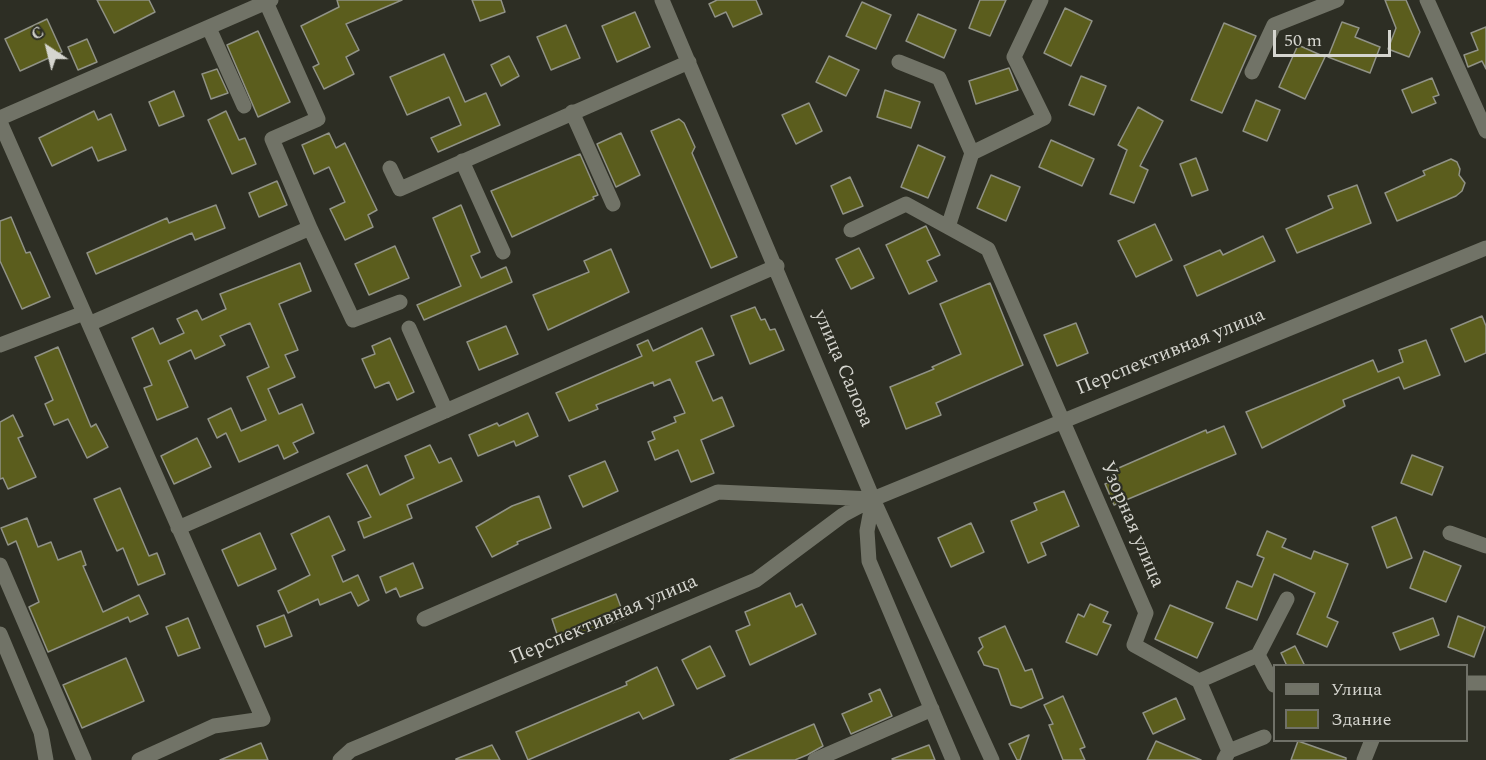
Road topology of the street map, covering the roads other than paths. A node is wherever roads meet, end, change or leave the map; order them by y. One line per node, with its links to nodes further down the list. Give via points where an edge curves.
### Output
1 (662, 0): 7 (street, улица Салова)
2 (1041, 0): 14 (street, via 1014,57 1044,118)
3 (1337, 0): 9 (street, via 1274,25)
4 (1427, 0): 13 (street)
5 (268, 1): 6 (street); 19 (street, via 318,119 272,139)
6 (209, 28): 10 (street); 12 (street)
7 (689, 62): 11 (street); 23 (street, улица Салова)
8 (900, 62): 14 (street, via 939,78)
9 (1252, 72)
10 (244, 106)
11 (572, 112): 15 (street); 17 (street)
12 (0, 120): 25 (street)
13 (1486, 131)
14 (972, 153): 18 (street)
15 (462, 161): 16 (street, via 400,189); 22 (street)
16 (390, 168)
17 (613, 204)
18 (948, 227): 20 (street, via 906,204); 29 (street, via 988,249)
19 (310, 228): 24 (street, via 353,320); 25 (street)
20 (850, 230)
21 (1486, 248): 29 (street, Перспективная улица)
22 (503, 252)
23 (777, 266): 28 (street); 30 (street, улица Салова)
24 (400, 302)
25 (87, 318): 27 (street); 31 (street)
26 (409, 328): 28 (street)
27 (0, 345)
28 (446, 411): 31 (street)
29 (1063, 420): 30 (street, Перспективная улица); 40 (street, Узорная улица, via 1146,613 1134,645)
30 (873, 499): 36 (street, Перспективная улица, via 718,492); 44 (street, via 867,531 869,561); 52 (street, Перспективная улица, via 843,515 756,580 351,750); 54 (street, улица Салова)
31 (178, 528): 51 (street, via 263,719 214,726)
32 (1450, 533): 33 (street)
33 (1486, 546)
34 (0, 566): 50 (street)
35 (1287, 599): 39 (street)
36 (424, 619)
37 (0, 634): 38 (street)
38 (3, 650): 49 (street, via 41,732)
39 (1258, 655): 40 (street); 41 (street)
40 (1199, 681): 47 (street)
41 (1273, 681)
42 (1468, 683): 43 (street)
43 (1486, 683)
44 (932, 709): 48 (street); 53 (street)
45 (1264, 737): 47 (street)
46 (1372, 742): 55 (street)
47 (1226, 756)
48 (823, 758)
49 (46, 760)
50 (84, 760)
51 (139, 760)
52 (340, 760)
53 (953, 760)
54 (992, 760)
55 (1364, 760)

